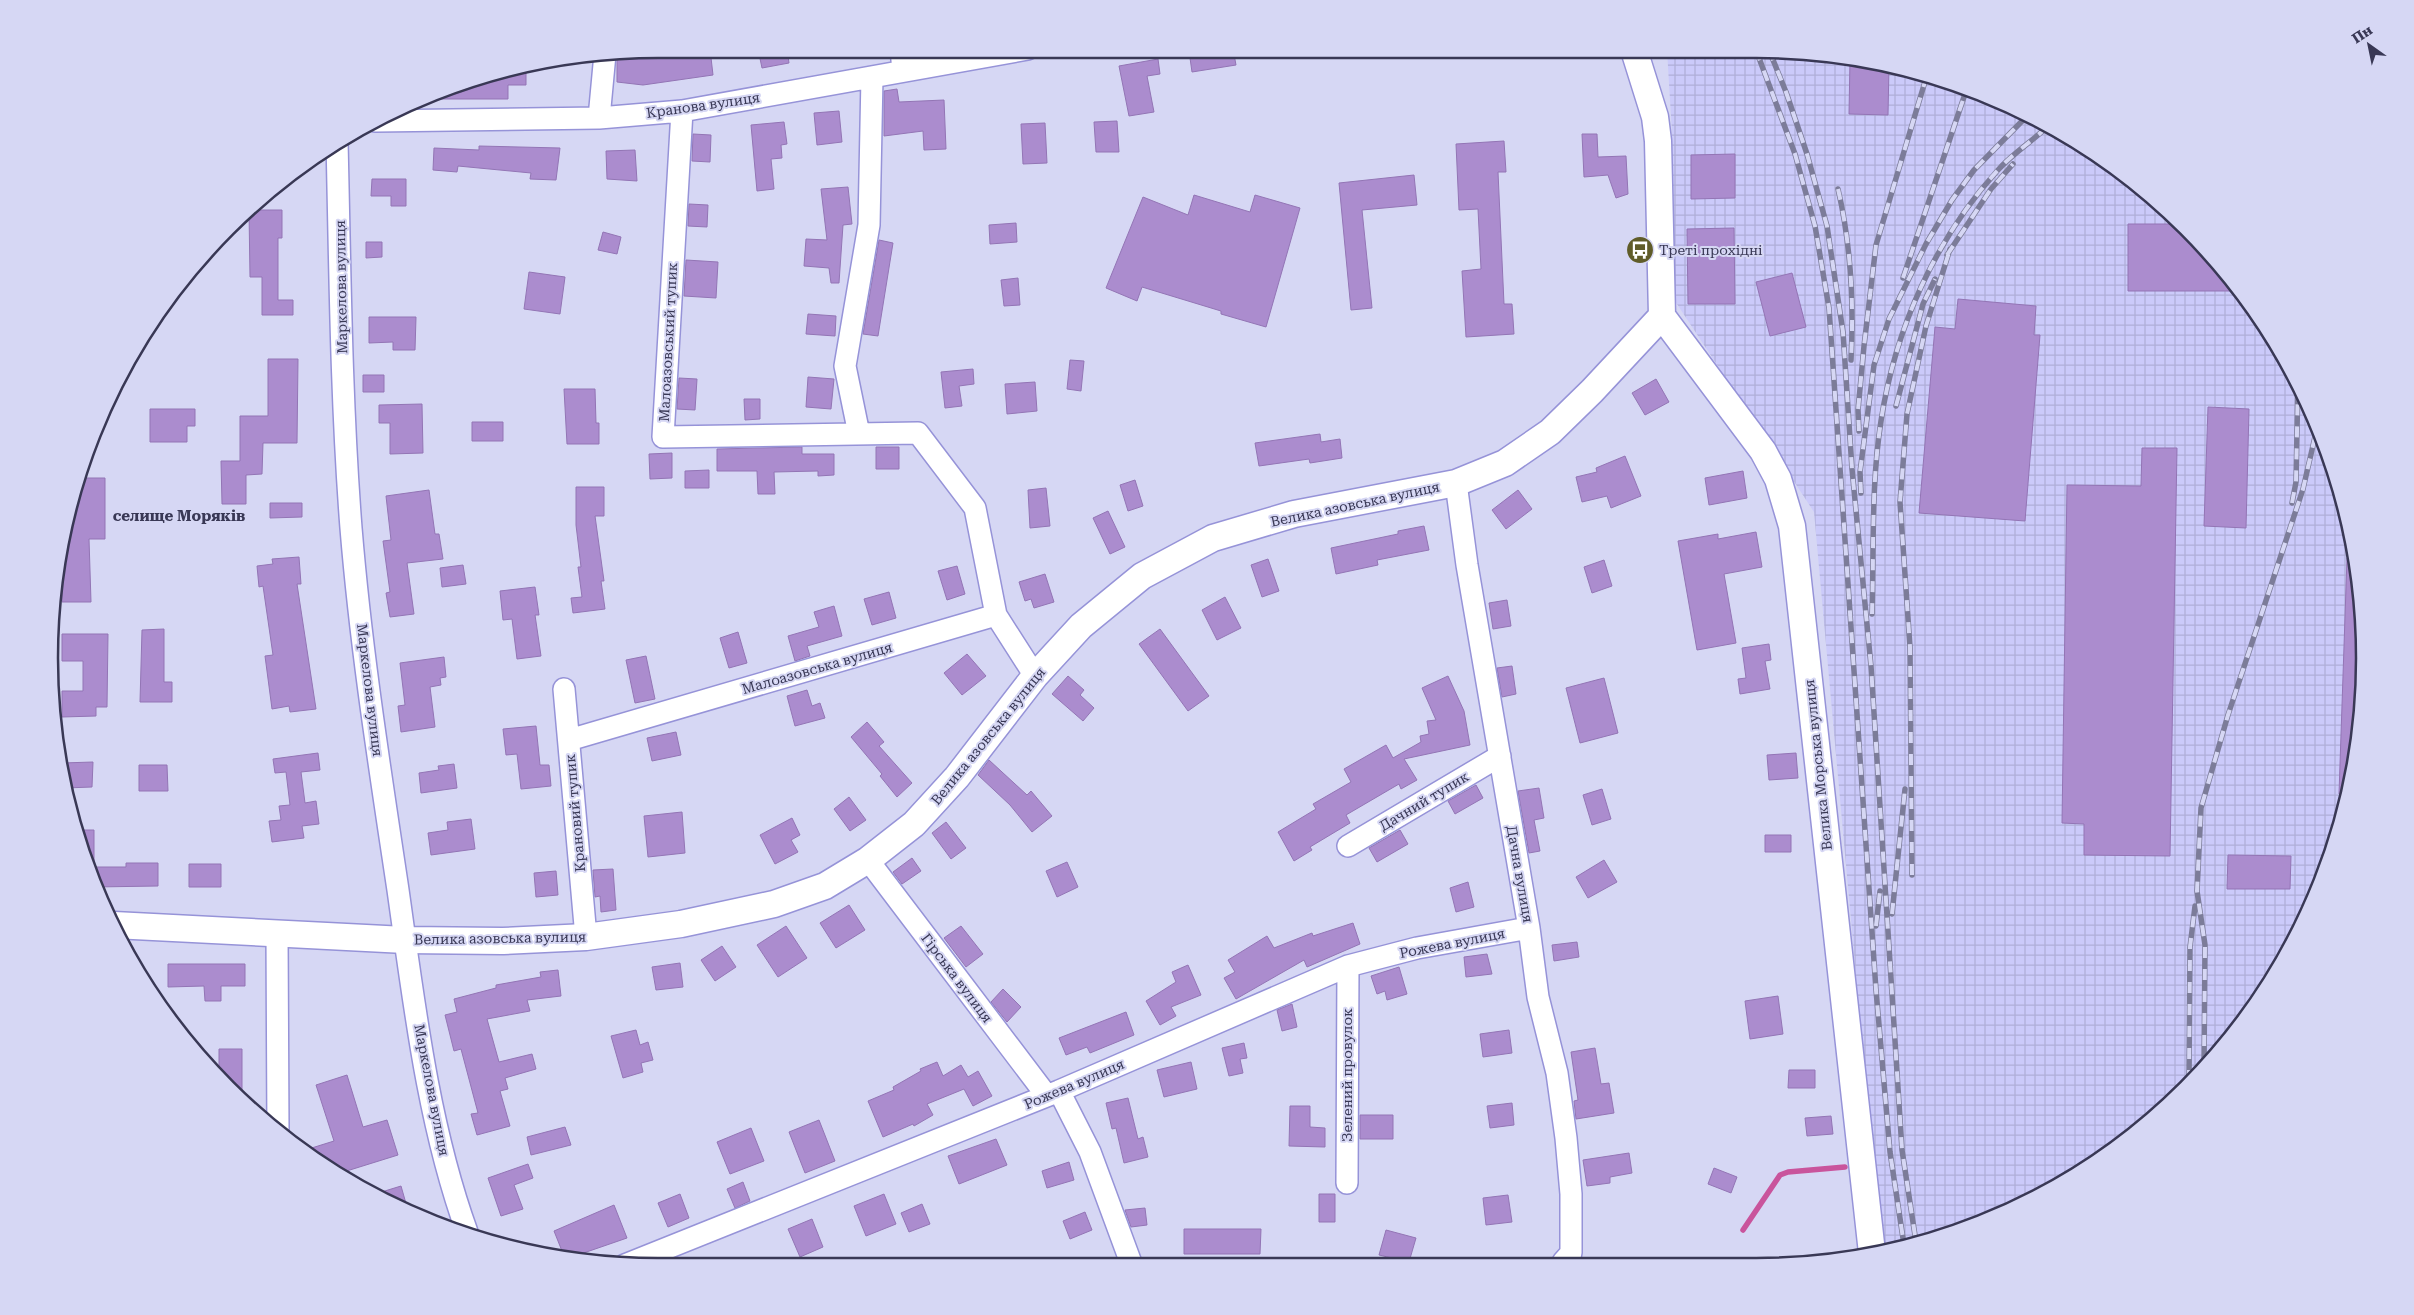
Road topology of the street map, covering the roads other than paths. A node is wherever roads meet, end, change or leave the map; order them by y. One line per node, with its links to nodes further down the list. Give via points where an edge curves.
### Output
1 (902, 58): 5 (street)
2 (977, 58): 5 (street, Кранова вулиця)
3 (1637, 58): 11 (street, via 1655,117 1658,141)
4 (604, 60): 8 (street)
5 (904, 71): 6 (street, Кранова вулиця)
6 (872, 77): 7 (street, Кранова вулиця); 12 (street, via 869,225 845,366)
7 (682, 111): 8 (street, Кранова вулиця); 12 (street, Малоазовський тупик, via 663,437)
8 (599, 118): 9 (street, Кранова вулиця)
9 (389, 121)
10 (337, 151): 25 (street, Маркелова вулиця, via 343,409 352,531 366,674)
11 (1662, 316): 13 (street, Велика азовська вулиця, via 1550,432 1505,463); 31 (street, Велика Морська вулиця, via 1763,451 1788,507 1794,536)
12 (859, 434): 14 (street, Малоазовський тупик, via 918,433 975,508)
13 (1456, 483): 15 (street, Велика азовська вулиця, via 1294,514 1213,538 1142,576 1081,626); 18 (street, Дачна вулиця)
14 (996, 616): 15 (street); 17 (street, Малоазовська вулиця)
15 (1035, 676): 20 (street, Велика азовська вулиця, via 957,777 914,824)
16 (564, 689): 17 (street, Крановий тупик)
17 (569, 740): 24 (street, Крановий тупик)
18 (1500, 756): 19 (street, Дачний тупик); 22 (street, Дачна вулиця)
19 (1348, 846)
20 (868, 860): 24 (street, Велика азовська вулиця, via 825,886 774,904 682,924); 27 (street, Гірська вулиця)
21 (120, 925): 23 (street, Велика азовська вулиця)
22 (1529, 928): 26 (street, Рожева вулиця, via 1417,948); 34 (street, Дачна вулиця, via 1538,997 1557,1074 1566,1138 1571,1253)
23 (278, 933): 25 (street, Велика азовська вулиця); 28 (street)
24 (586, 937): 25 (street, Велика азовська вулиця, via 503,941)
25 (405, 940): 30 (street, Маркелова вулиця, via 433,1108 445,1162)
26 (1348, 966): 27 (street, Рожева вулиця); 29 (street, Зелений провулок)
27 (1053, 1093): 32 (street, Рожева вулиця); 33 (street, Гірська вулиця, via 1090,1152)
28 (278, 1122)
29 (1347, 1183)
30 (465, 1226)
31 (1871, 1246)
32 (644, 1257)
33 (1129, 1258)
34 (1567, 1258)

